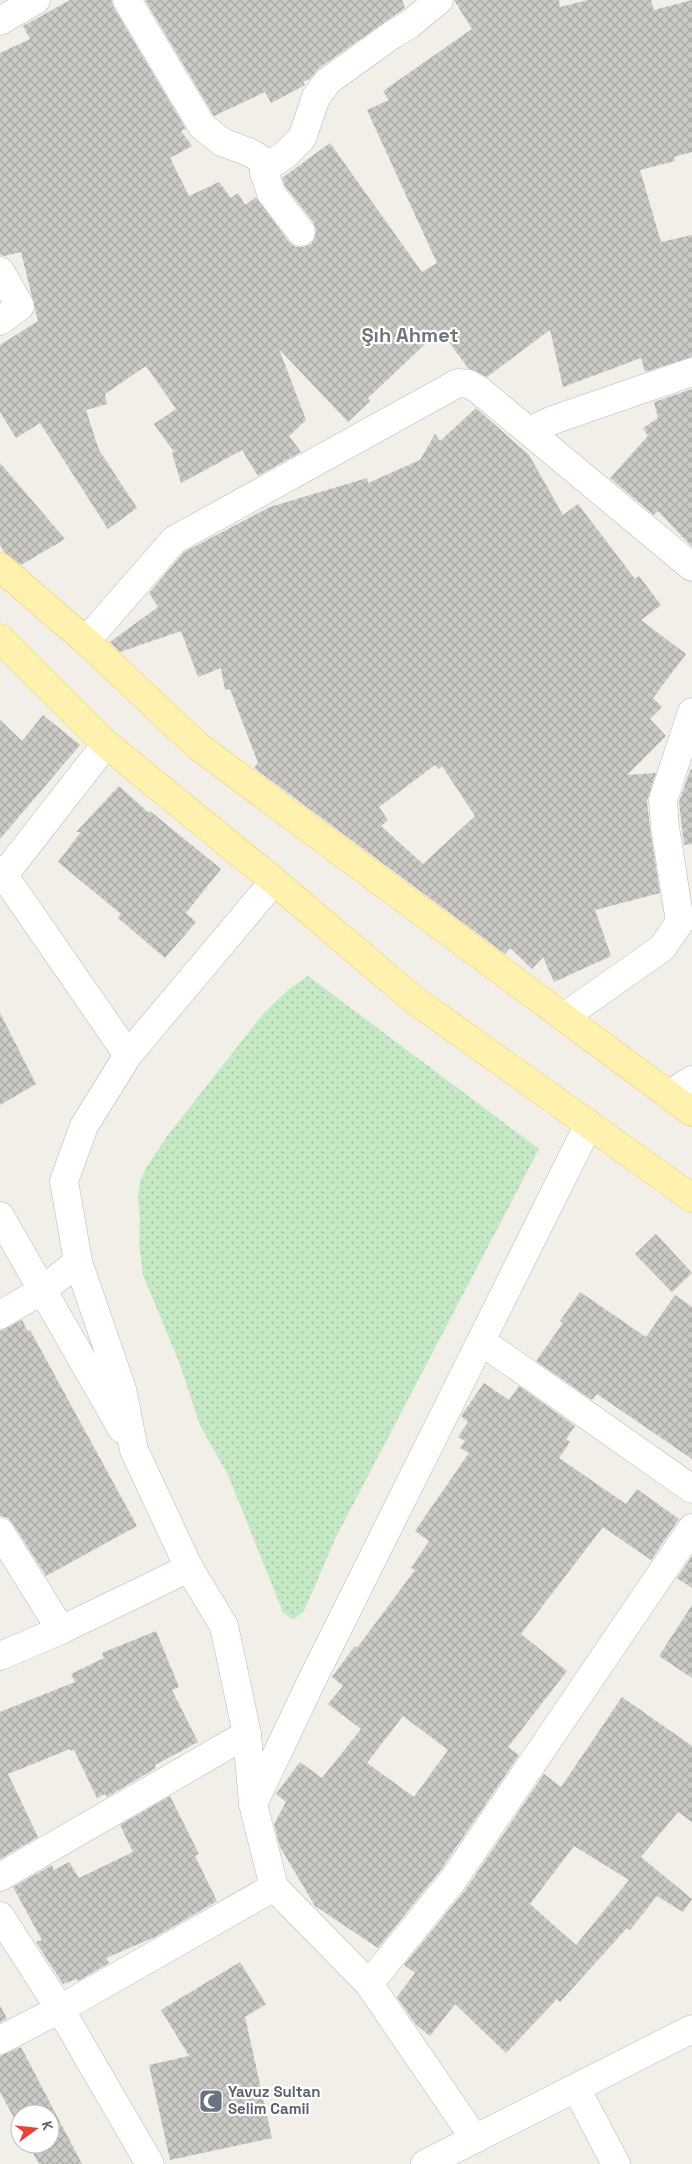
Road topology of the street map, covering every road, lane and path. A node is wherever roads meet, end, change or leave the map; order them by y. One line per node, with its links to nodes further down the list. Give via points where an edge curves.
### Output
1 (36, 0): 4 (street)
2 (127, 0): 5 (street, via 202,126 222,142)
3 (439, 0): 5 (street, via 328,81 316,98 302,138)
4 (0, 21)
5 (270, 164): 6 (street, via 264,172 271,193)
6 (301, 232)
7 (0, 271): 8 (street, via 20,306)
8 (0, 320)
9 (692, 372): 10 (street)
10 (529, 431): 12 (street); 14 (street, via 479,390 458,383 174,540)
11 (0, 567): 14 (main road)
12 (692, 567)
13 (0, 638): 16 (main road)
14 (86, 641): 19 (main road, via 199,747)
15 (692, 712): 19 (street, via 663,800 680,922 662,948)
16 (106, 744): 17 (street); 18 (main road)
17 (2, 872): 20 (street)
18 (274, 881): 20 (street); 24 (main road, via 413,999)
19 (564, 1017): 22 (main road)
20 (128, 1055): 27 (street, via 84,1126 64,1181)
21 (692, 1080): 22 (street)
22 (669, 1095): 23 (main road)
23 (692, 1112)
24 (589, 1124): 25 (main road); 30 (street)
25 (692, 1198)
26 (0, 1216): 28 (street)
27 (78, 1262): 28 (street); 31 (street, via 122,1389)
28 (41, 1291): 29 (street); 31 (street)
29 (0, 1315)
30 (481, 1341): 32 (street); 39 (street)
31 (134, 1450): 35 (street)
32 (692, 1489)
33 (692, 1528): 43 (street, via 453,1880)
34 (0, 1532): 36 (street)
35 (189, 1568): 36 (street); 38 (street, via 224,1626)
36 (61, 1630): 37 (street)
37 (0, 1656)
38 (247, 1734): 39 (street); 40 (street)
39 (253, 1804): 41 (street)
40 (0, 1877)
41 (274, 1887): 43 (street); 44 (street)
42 (0, 1916): 44 (street)
43 (369, 1984): 48 (street)
44 (60, 2009): 46 (street); 49 (street)
45 (692, 2029): 47 (street)
46 (0, 2040)
47 (576, 2088): 48 (street); 51 (street)
48 (475, 2139): 50 (street)
49 (150, 2164)
50 (425, 2164)
51 (616, 2164)

